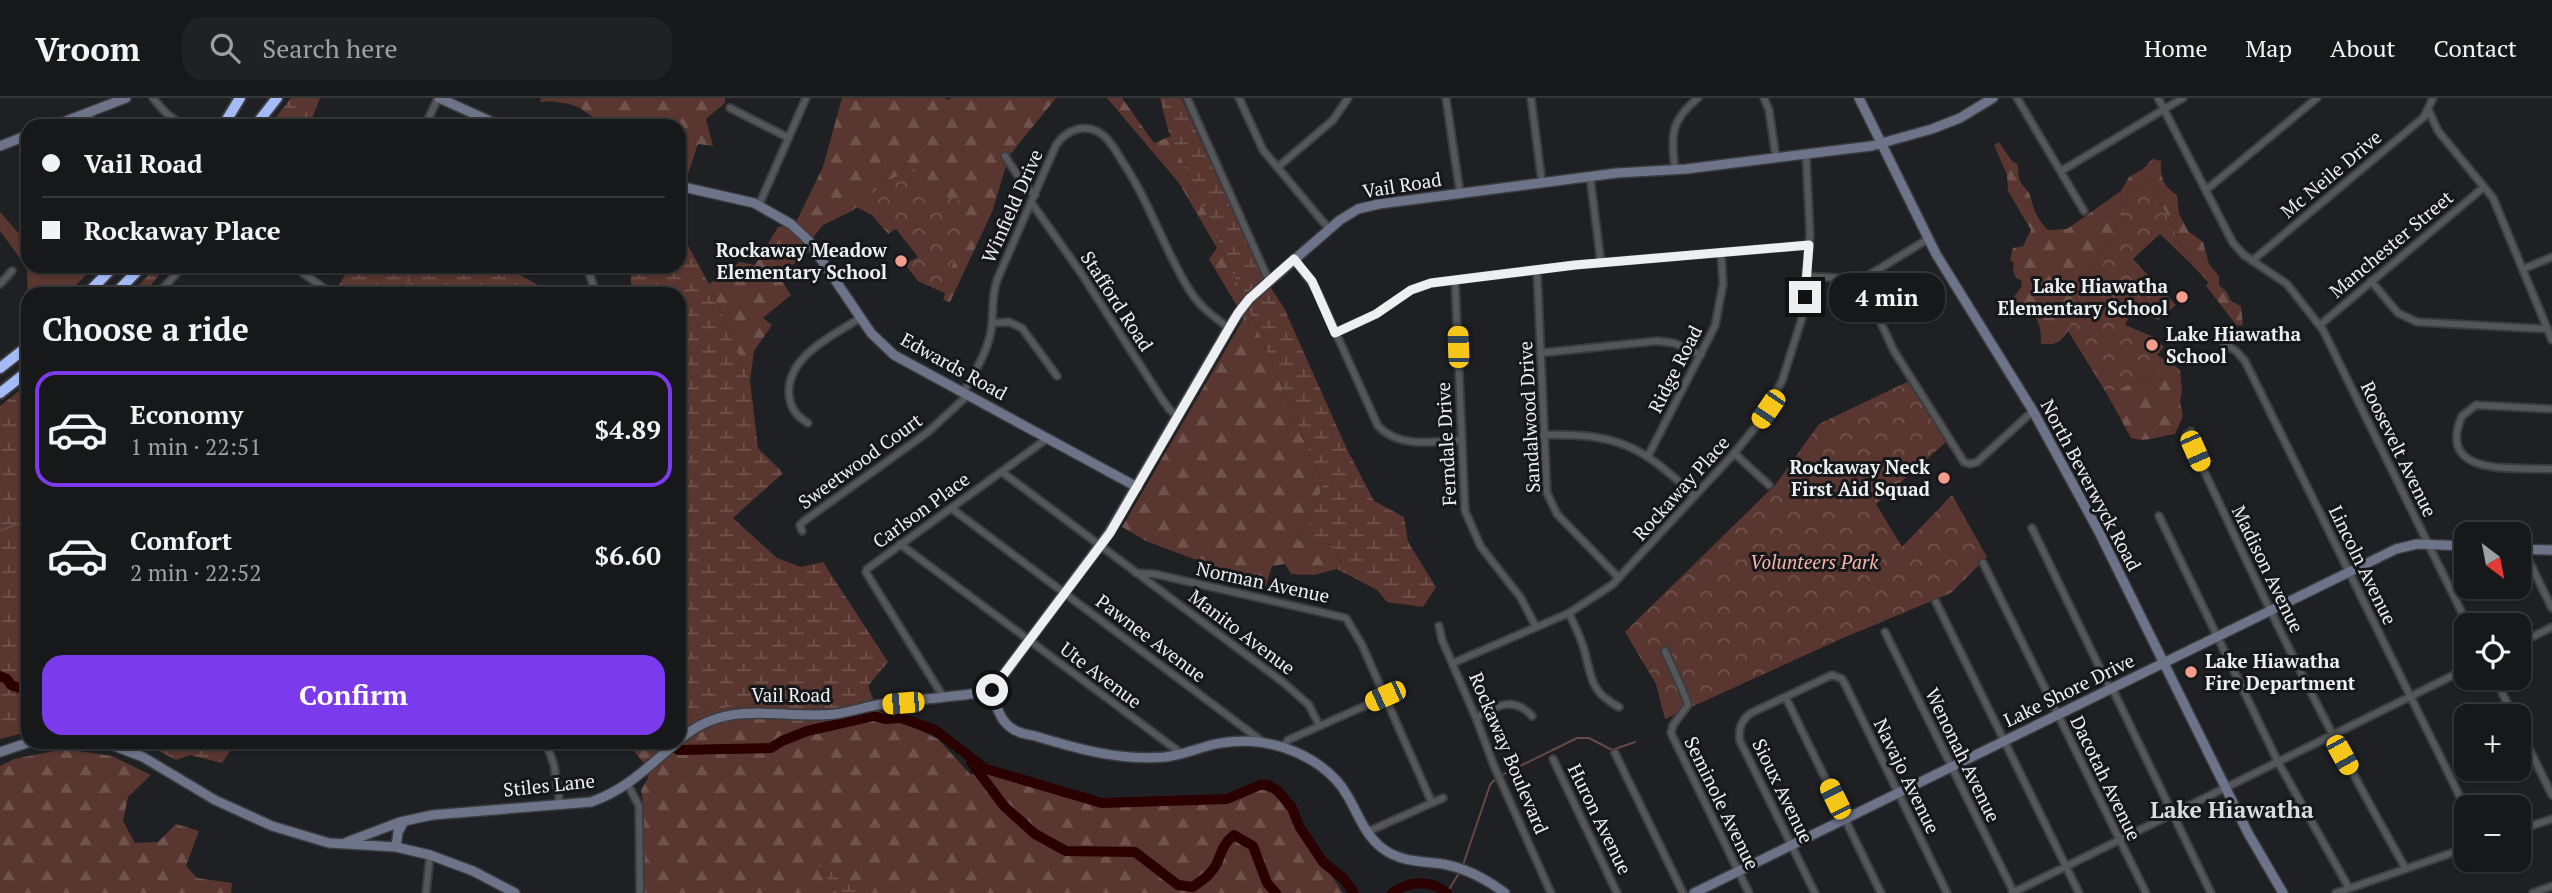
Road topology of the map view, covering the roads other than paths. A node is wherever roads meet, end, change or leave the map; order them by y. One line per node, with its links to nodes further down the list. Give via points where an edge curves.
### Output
1 (126, 98): 25 (street)
2 (153, 98): 28 (street)
3 (240, 98): 29 (highway)
4 (278, 98): 30 (highway)
5 (438, 98): 31 (street); 32 (street)
6 (806, 98): 34 (street)
7 (1187, 98): 70 (street)
8 (1239, 98): 40 (street, via 1263,150)
9 (1348, 98): 40 (street, via 1333,120)
10 (1446, 98): 48 (street)
11 (1531, 98): 12 (street); 44 (street)
12 (1541, 98)
13 (1698, 98): 41 (street, via 1683,111 1673,129)
14 (1764, 98): 39 (street)
15 (1859, 98): 35 (street, North Beverwyck Road)
16 (1993, 98): 35 (street, Vail Road, via 1960,118)
17 (2017, 98): 42 (street)
18 (2158, 98): 23 (street, Roosevelt Avenue)
19 (2183, 98): 23 (street)
20 (2317, 98): 47 (street)
21 (2433, 98): 24 (street)
22 (730, 108): 34 (street)
23 (2164, 109): 42 (street); 47 (street, Roosevelt Avenue)
24 (2429, 111): 46 (street, via 2438,131); 58 (street, Mc Neile Drive)
25 (89, 113): 26 (street); 27 (street)
26 (72, 119)
27 (91, 119)
28 (174, 119)
29 (227, 119)
30 (262, 119)
31 (428, 119)
32 (486, 119)
33 (21, 138): 36 (street)
34 (789, 138): 50 (street)
35 (1882, 144): 37 (street, Vail Road); 53 (street, North Beverwyck Road)
36 (0, 146)
37 (1806, 154): 39 (street, Vail Road); 54 (street, Rockaway Place)
38 (1005, 156): 49 (street, Stafford Road)
39 (1776, 158): 41 (street, Vail Road)
40 (1278, 167): 52 (street)
41 (1675, 169): 43 (street, Vail Road)
42 (2061, 171): 51 (street)
43 (1590, 177): 44 (street, Vail Road); 59 (street)
44 (1542, 183): 48 (street, Vail Road)
45 (686, 187): 50 (street, Edwards Road)
46 (2484, 187): 60 (street); 71 (street, Manchester Street)
47 (2206, 190): 58 (street, Roosevelt Avenue, via 2233,243)
48 (1460, 193): 52 (street, Vail Road, via 1368,206)
49 (1033, 198): 78 (street, Winfield Drive, via 993,292); 80 (street, Winfield Drive, via 1060,139 1077,129 1099,132 1139,187 1190,292 1203,309); 95 (street, Stafford Road, via 1160,397)
50 (759, 205): 77 (street, Edwards Road, via 802,233)
51 (2084, 211)
52 (1329, 229): 57 (street, Vail Road)
53 (1928, 239): 68 (street); 94 (street, North Beverwyck Road)
54 (1809, 245): 55 (street); 67 (street, Rockaway Place)
55 (1721, 252): 59 (street); 87 (street, Ridge Road, via 1719,312)
56 (2552, 257): 60 (street)
57 (1294, 259): 70 (street, Vail Road); 82 (street, via 1312,281)
58 (2252, 261): 79 (street, Roosevelt Avenue, via 2287,284)
59 (1601, 263): 61 (street)
60 (2523, 269): 81 (street)
61 (1537, 270): 69 (street); 86 (street, Sandalwood Drive)
62 (12, 271): 72 (street)
63 (107, 273): 73 (highway)
64 (135, 273): 74 (highway)
65 (177, 273): 75 (street)
66 (304, 273): 76 (street)
67 (1807, 276): 68 (street); 102 (street, Rockaway Place, via 1797,337 1782,381 1768,409)
68 (1864, 276): 94 (street, via 1894,351 1961,460 1977,462)
69 (1455, 280): 82 (street, via 1411,290 1376,314); 101 (street, Ferndale Drive)
70 (1269, 281): 80 (street, Vail Road, via 1249,299)
71 (2371, 281): 79 (street, Manchester Street); 81 (street, via 2398,313 2417,322)
72 (0, 284)
73 (94, 287)
74 (122, 287)
75 (164, 287)
76 (322, 287)
77 (860, 317): 92 (street, Edwards Road, via 894,355); 97 (street, via 802,358 794,370 791,405)
78 (992, 323): 89 (street, via 1009,322 1022,328); 92 (street, Winfield Drive)
79 (2319, 325): 114 (street, Roosevelt Avenue)
80 (1229, 328): 95 (street, Vail Road)
81 (2548, 329): 83 (street)
82 (1335, 333): 101 (street, via 1382,431 1408,441)
83 (2552, 340)
84 (2224, 343): 121 (street, Lincoln Avenue, via 2245,361)
85 (21, 352): 88 (highway)
86 (1541, 353): 87 (street, via 1657,341); 99 (street, Sandalwood Drive)
87 (1701, 355): 103 (street, Ridge Road)
88 (0, 368)
89 (1057, 376)
90 (21, 377): 91 (highway)
91 (0, 393)
92 (965, 394): 96 (street, Winfield Drive); 100 (street, Edwards Road)
93 (2552, 409): 104 (street, via 2476,405 2462,416 2458,442 2463,455 2477,465)
94 (2033, 411): 139 (street, North Beverwyck Road)
95 (1177, 416): 107 (street, Vail Road)
96 (942, 419): 112 (street, Sweetwood Court, via 804,521)
97 (808, 423)
98 (2192, 431): 127 (street, Madison Avenue, via 2187,434)
99 (1543, 435): 103 (street, via 1596,437); 123 (street, Sandalwood Drive, via 1544,480 1552,507)
100 (1048, 438): 105 (street, Carlson Place); 107 (street, Edwards Road)
101 (1461, 440): 131 (street, Ferndale Drive, via 1463,504 1468,521 1481,547 1521,597)
102 (1734, 453): 106 (street); 108 (street, Rockaway Place)
103 (1648, 456): 108 (street)
104 (2552, 469)
105 (1002, 472): 109 (street, Carlson Place); 115 (street, Manito Avenue)
106 (1769, 485)
107 (1137, 487): 115 (street, Vail Road)
108 (1694, 496): 123 (street, Rockaway Place)
109 (951, 508): 113 (street, Carlson Place); 124 (street, Pawnee Avenue)
110 (2159, 516): 134 (street)
111 (2032, 528): 142 (street)
112 (802, 531)
113 (900, 544): 136 (street, Ute Avenue); 146 (street, Carlson Place, via 866,572)
114 (2428, 544): 116 (street, Lake Shore Drive); 121 (street, Lake Shore Drive, via 2396,549); 129 (street, Roosevelt Avenue)
115 (1100, 545): 122 (street, Manito Avenue); 124 (street, Vail Road)
116 (2454, 545)
117 (2531, 549): 118 (street)
118 (2552, 550)
119 (1983, 563): 149 (street, Dacotah Avenue)
120 (2531, 568): 126 (street)
121 (2349, 572): 127 (street, Lake Shore Drive); 145 (street, Lincoln Avenue)
122 (1136, 573): 144 (street, Norman Avenue, via 1343,616 1351,623); 152 (street, Manito Avenue, via 1305,699)
123 (1619, 578): 128 (street, Rockaway Place)
124 (1065, 593): 136 (street, Vail Road); 156 (street, Pawnee Avenue)
125 (1936, 602): 155 (street)
126 (2552, 608)
127 (2270, 611): 134 (street, Lake Shore Drive); 153 (street, Madison Avenue)
128 (1569, 613): 131 (street, Rockaway Place); 148 (street, via 1591,681)
129 (2462, 613)
130 (1439, 626): 138 (street, Rockaway Boulevard)
131 (1536, 627): 138 (street, Rockaway Place)
132 (2552, 627): 135 (street)
133 (1885, 632): 168 (street, Wenonah Avenue)
134 (2217, 637): 139 (street, Lake Shore Drive); 167 (street)
135 (2531, 637)
136 (1030, 641): 143 (street, Vail Road); 165 (street, Ute Avenue)
137 (1665, 652): 193 (street, Seminole Avenue, via 1688,705 1671,733)
138 (1453, 663): 151 (street, Rockaway Boulevard)
139 (2164, 663): 142 (street, Lake Shore Drive); 170 (street, North Beverwyck Road)
140 (1836, 675): 147 (street, Sioux Avenue); 171 (street, Navajo Avenue, via 1846,686)
141 (2454, 675): 145 (street)
142 (2111, 689): 149 (street, Lake Shore Drive); 177 (street)
143 (992, 690): 146 (street, Vail Road); 165 (street, via 999,714 1017,731 1104,755)
144 (1385, 696): 152 (street); 175 (street, Norman Avenue)
145 (2411, 696): 153 (street); 172 (street, Lincoln Avenue)
146 (944, 698): 154 (street, Vail Road, via 825,715 731,714 704,723)
147 (1786, 698): 178 (street); 186 (street, Sioux Avenue, via 1748,715 1740,741)
148 (1619, 707)
149 (2057, 715): 155 (street, Lake Shore Drive); 184 (street, Dacotah Avenue)
150 (1532, 716): 151 (street, via 1511,703)
151 (1476, 718): 200 (street, Rockaway Boulevard)
152 (1319, 725): 158 (street)
153 (2332, 735): 167 (street); 192 (street, Madison Avenue)
154 (686, 736)
155 (2005, 741): 168 (street, Lake Shore Drive); 191 (street)
156 (1265, 743): 158 (street); 165 (street, via 1227,742)
157 (21, 745): 162 (street)
158 (1283, 747): 183 (street, via 1306,757 1335,779)
159 (123, 749): 185 (street, via 244,814 313,839)
160 (548, 749): 176 (street)
161 (669, 749): 169 (street, Vail Road)
162 (0, 752)
163 (2531, 752): 173 (street)
164 (1615, 753): 202 (street)
165 (1182, 754)
166 (1553, 759): 201 (street, Huron Avenue)
167 (2278, 762): 170 (street); 195 (street)
168 (1951, 767): 171 (street, Lake Shore Drive); 208 (street, Wenonah Avenue)
169 (628, 785): 176 (street, Stiles Lane, via 591,802); 198 (street, via 639,806)
170 (2225, 788): 177 (street); 212 (street, North Beverwyck Road)
171 (1898, 793): 178 (street, Lake Shore Drive); 207 (street, Navajo Avenue)
172 (2459, 795)
173 (2552, 795)
174 (1443, 798): 175 (street)
175 (1432, 803): 183 (street)
176 (560, 805): 180 (street, Stiles Lane, via 432,814)
177 (2172, 814): 184 (street); 211 (street)
178 (1845, 819): 186 (street, Lake Shore Drive); 206 (street)
179 (2552, 819): 182 (street)
180 (403, 823): 181 (street, Stiles Lane); 188 (street)
181 (390, 826): 185 (street, Stiles Lane); 187 (street)
182 (2531, 826)
183 (1367, 832): 199 (street, via 1398,857 1462,869)
184 (2119, 840): 191 (street); 210 (street, Dacotah Avenue)
185 (344, 843): 187 (street)
186 (1792, 845): 193 (street, Lake Shore Drive); 205 (street, Sioux Avenue)
187 (385, 846): 188 (street)
188 (396, 847): 190 (street)
189 (2454, 852): 192 (street)
190 (430, 855): 196 (street); 197 (street)
191 (2066, 866): 208 (street); 209 (street)
192 (2406, 869): 195 (street)
193 (1738, 871): 203 (street, Lake Shore Drive); 204 (street, Seminole Avenue)
194 (2552, 886): 214 (street)
195 (2349, 888): 213 (street)
196 (426, 893)
197 (516, 893)
198 (640, 893)
199 (1505, 893)
200 (1551, 893)
201 (1618, 893)
202 (1683, 893)
203 (1694, 893)
204 (1749, 893)
205 (1815, 893)
206 (1881, 893)
207 (1947, 893)
208 (2013, 893)
209 (2080, 893)
210 (2146, 893)
211 (2211, 893)
212 (2283, 893)
213 (2336, 893)
214 (2533, 893)

